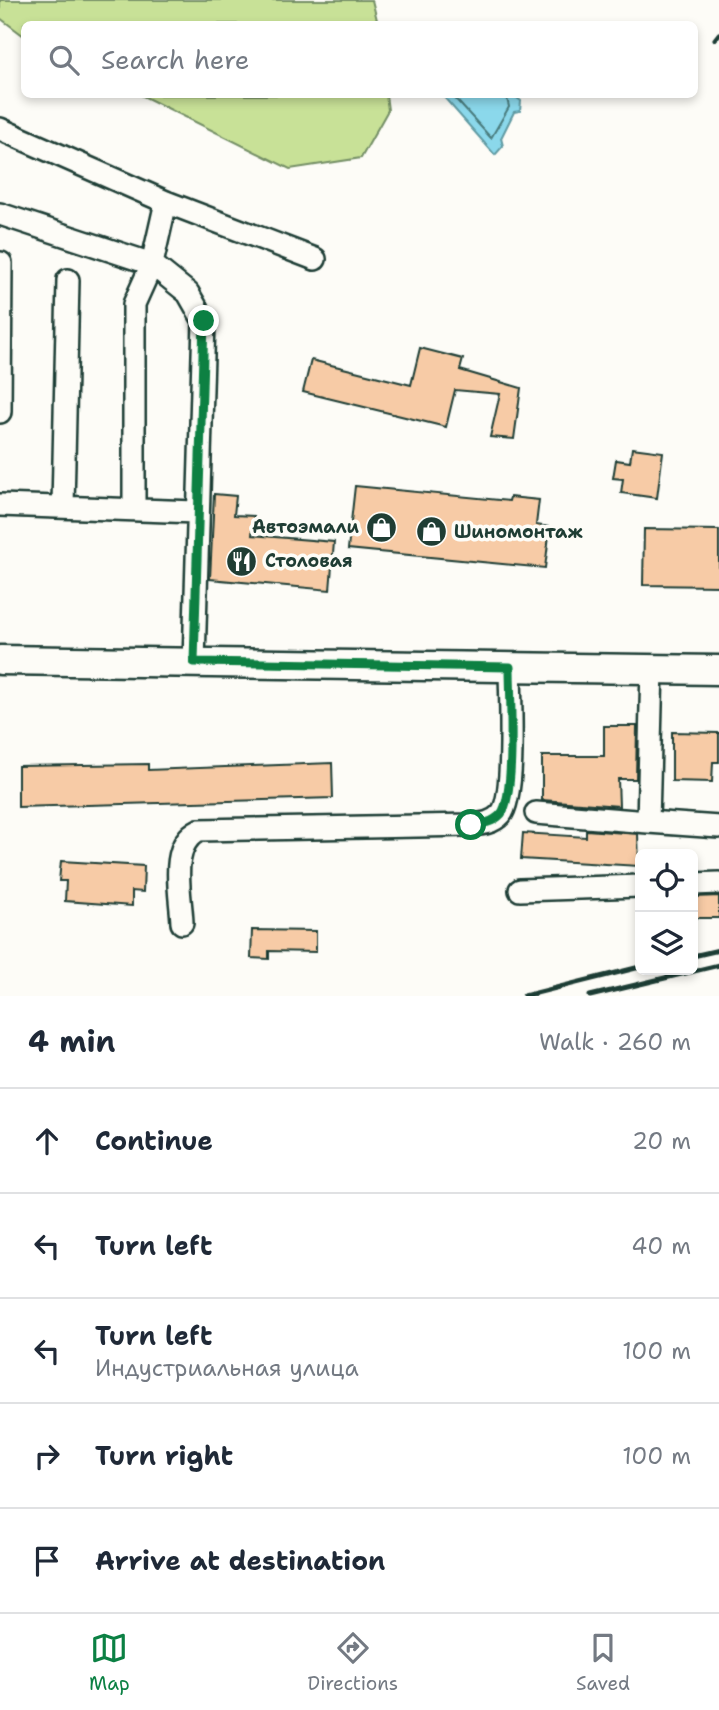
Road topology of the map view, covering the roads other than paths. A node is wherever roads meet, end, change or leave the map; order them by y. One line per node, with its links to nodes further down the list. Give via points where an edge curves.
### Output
1 (0, 129): 2 (lane)
2 (166, 202): 4 (lane); 6 (lane)
3 (0, 214): 6 (lane)
4 (315, 258)
5 (1, 263): 8 (lane)
6 (152, 264): 11 (lane, via 134,304); 12 (lane, via 188,293 204,321)
7 (68, 280): 10 (lane)
8 (0, 412)
9 (0, 505): 10 (lane)
10 (63, 506): 11 (lane)
11 (134, 508): 12 (lane)
12 (196, 512): 14 (lane)
13 (0, 660): 14 (main road)
14 (194, 662): 15 (main road)
15 (510, 667): 16 (main road); 25 (lane, via 509,796 499,817 471,825 199,830 188,835 180,852)
16 (652, 667): 17 (main road); 19 (lane)
17 (719, 670)
18 (536, 813): 19 (lane)
19 (648, 822): 20 (lane)
20 (719, 827)
21 (719, 883): 22 (lane)
22 (698, 884)
23 (635, 886): 24 (lane)
24 (520, 890)
25 (182, 923)

